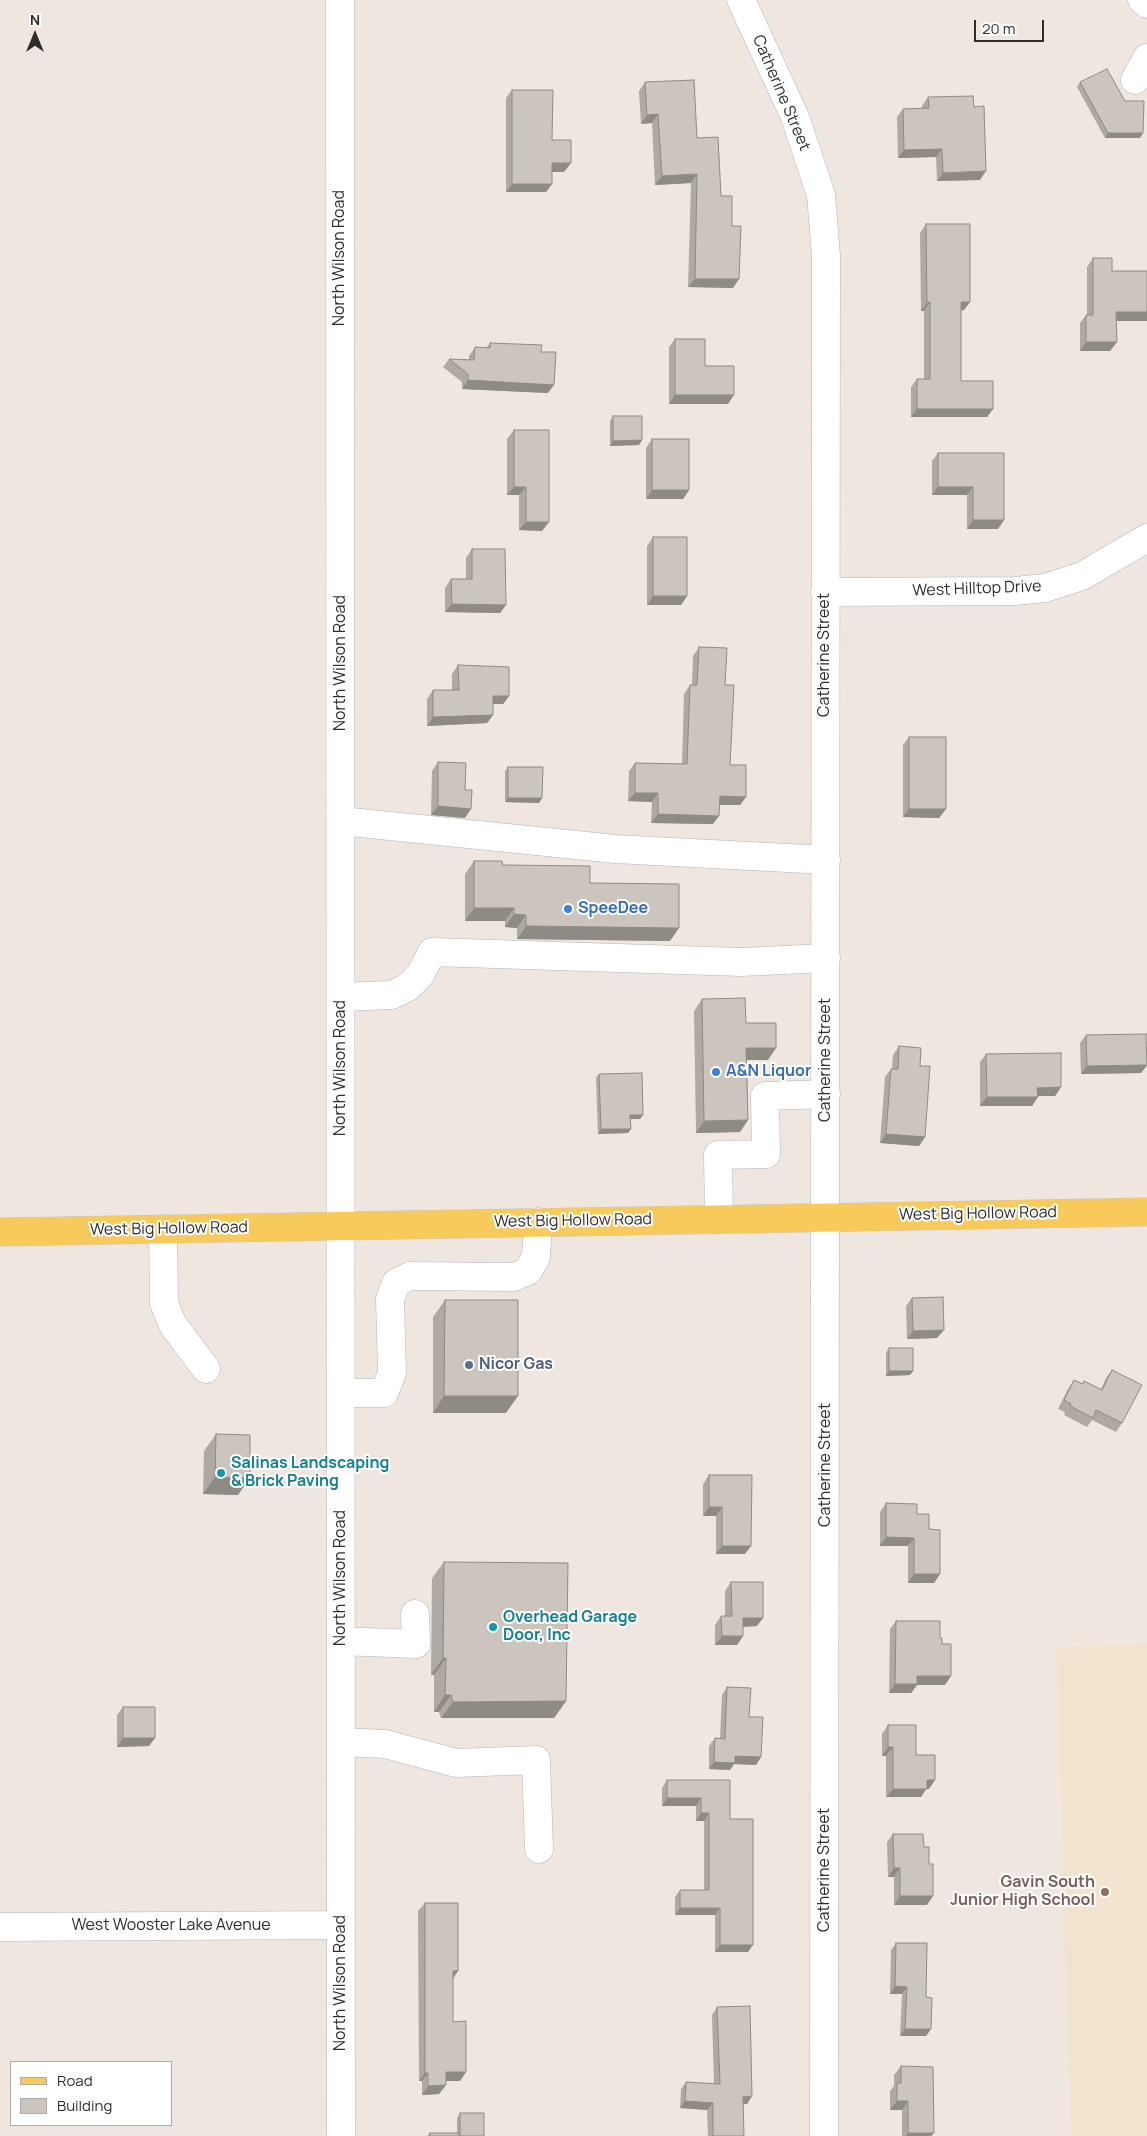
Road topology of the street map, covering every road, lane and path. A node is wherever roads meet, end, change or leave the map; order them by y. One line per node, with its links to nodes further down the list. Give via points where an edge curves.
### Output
1 (340, 0): 7 (street, North Wilson Road)
2 (741, 0): 6 (street, Catherine Street, via 796,117 821,195 826,256)
3 (1142, 0): 4 (street)
4 (1147, 4)
5 (1147, 538): 6 (street, West Hilltop Drive, via 1082,576 1045,588)
6 (825, 592): 8 (street, Catherine Street)
7 (341, 821): 8 (street, via 615,849); 10 (street, North Wilson Road)
8 (826, 860): 9 (street, Catherine Street)
9 (826, 958): 10 (street, via 741,962 432,952 420,975 408,987 392,994); 11 (street, Catherine Street)
10 (341, 997): 16 (street, North Wilson Road)
11 (826, 1094): 13 (street, Catherine Street); 14 (street, via 765,1096 766,1154 718,1155)
12 (1147, 1212): 13 (main road, West Big Hollow Road)
13 (826, 1216): 14 (main road, West Big Hollow Road); 28 (street, Catherine Street)
14 (719, 1218): 15 (main road, West Big Hollow Road)
15 (538, 1222): 16 (main road, West Big Hollow Road); 20 (street, via 536,1257 528,1271 514,1277 410,1276 396,1283 390,1299 392,1372 384,1393)
16 (342, 1226): 17 (main road, West Big Hollow Road); 20 (street, North Wilson Road)
17 (163, 1229): 18 (main road, West Big Hollow Road); 19 (street, via 164,1303 174,1325)
18 (0, 1232)
19 (206, 1369)
20 (342, 1393): 22 (street, North Wilson Road)
21 (415, 1614): 22 (street, via 416,1644)
22 (341, 1641): 23 (street, North Wilson Road)
23 (341, 1742): 24 (street, via 385,1744 456,1763 536,1760); 25 (street, North Wilson Road)
24 (539, 1849)
25 (341, 1925): 26 (street, West Wooster Lake Avenue); 27 (street, North Wilson Road)
26 (0, 1927)
27 (340, 2136)
28 (824, 2136)

